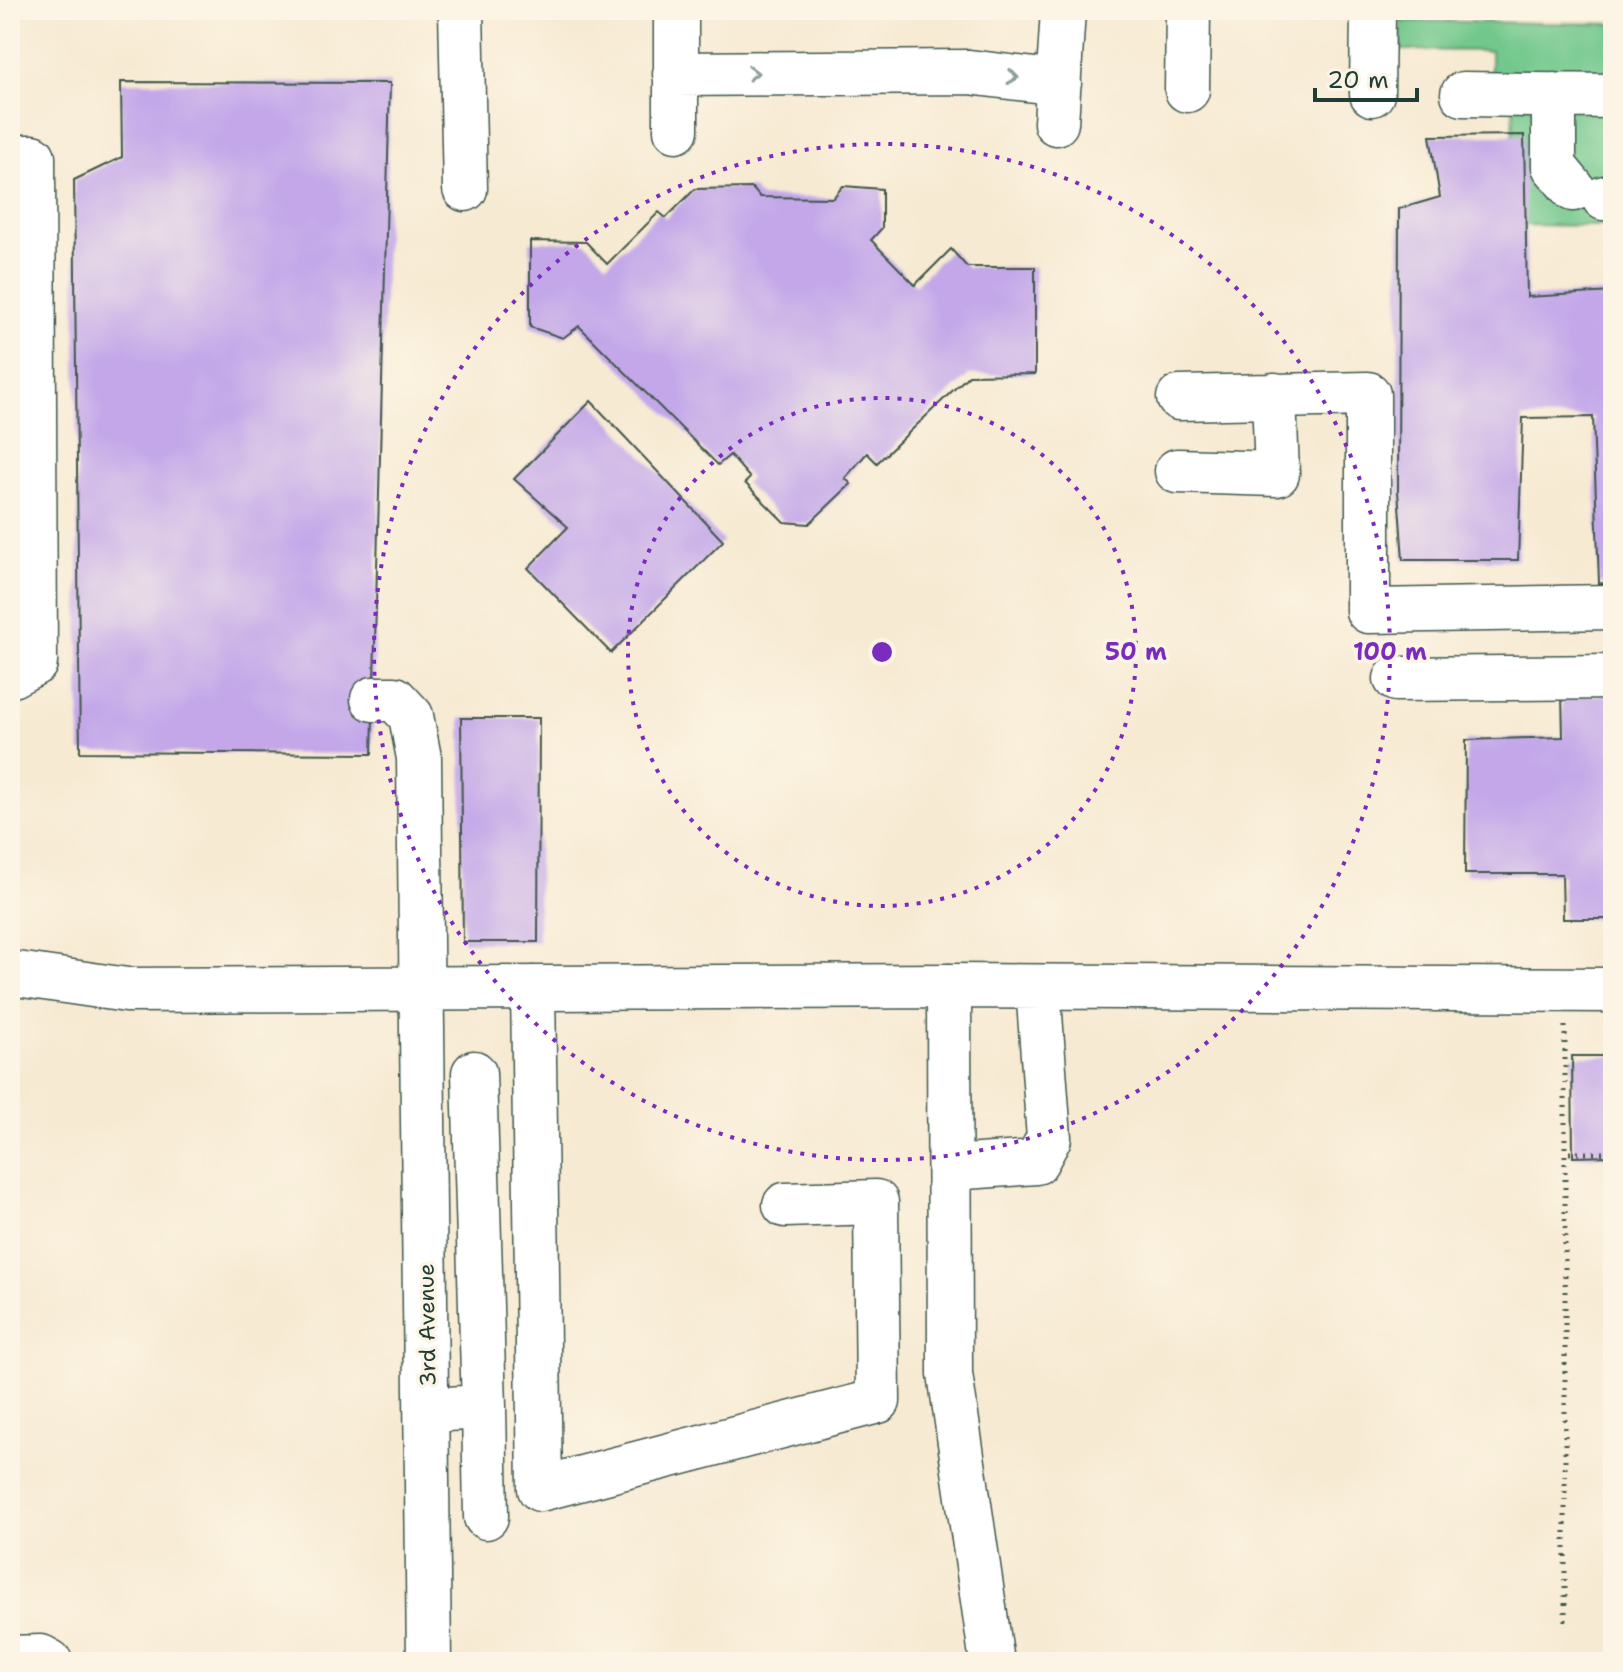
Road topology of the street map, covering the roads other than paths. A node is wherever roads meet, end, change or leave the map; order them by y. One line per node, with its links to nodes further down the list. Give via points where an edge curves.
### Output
1 (461, 10): 14 (street)
2 (676, 10): 6 (street)
3 (1063, 10): 6 (street, one-way to 3, via 969,72 1057,103)
4 (1188, 10): 7 (street)
5 (1373, 10): 8 (street)
6 (675, 74): 12 (street)
7 (1187, 90)
8 (1372, 94)
9 (1463, 94): 10 (street)
10 (1554, 95): 11 (street); 15 (street, via 1554,166)
11 (1613, 96)
12 (676, 130)
13 (22, 157): 20 (street, via 35,663)
14 (465, 189)
15 (1597, 195)
16 (1274, 395): 17 (street); 18 (street, via 1277,474); 19 (street, via 1368,394 1368,611)
17 (1179, 398)
18 (1177, 471)
19 (1613, 607)
20 (10, 676)
21 (1613, 677): 22 (street)
22 (1396, 679)
23 (373, 699): 27 (street, 3rd Avenue, via 395,699 411,716 419,758)
24 (10, 973): 27 (street, via 127,990)
25 (949, 986): 26 (street); 28 (street); 31 (street)
26 (1038, 987): 29 (street); 31 (street, via 1049,1138 1036,1162)
27 (423, 988): 28 (street); 34 (street, 3rd Avenue)
28 (533, 988): 32 (street, via 540,1489 878,1401 876,1202)
29 (1613, 990)
30 (474, 1073): 33 (street)
31 (951, 1168): 39 (street, via 950,1374)
32 (785, 1205)
33 (484, 1407): 34 (street); 35 (street)
34 (428, 1410): 38 (street, 3rd Avenue)
35 (486, 1517)
36 (10, 1658): 37 (street, via 41,1657)
37 (50, 1662)
38 (429, 1662)
39 (992, 1662)

